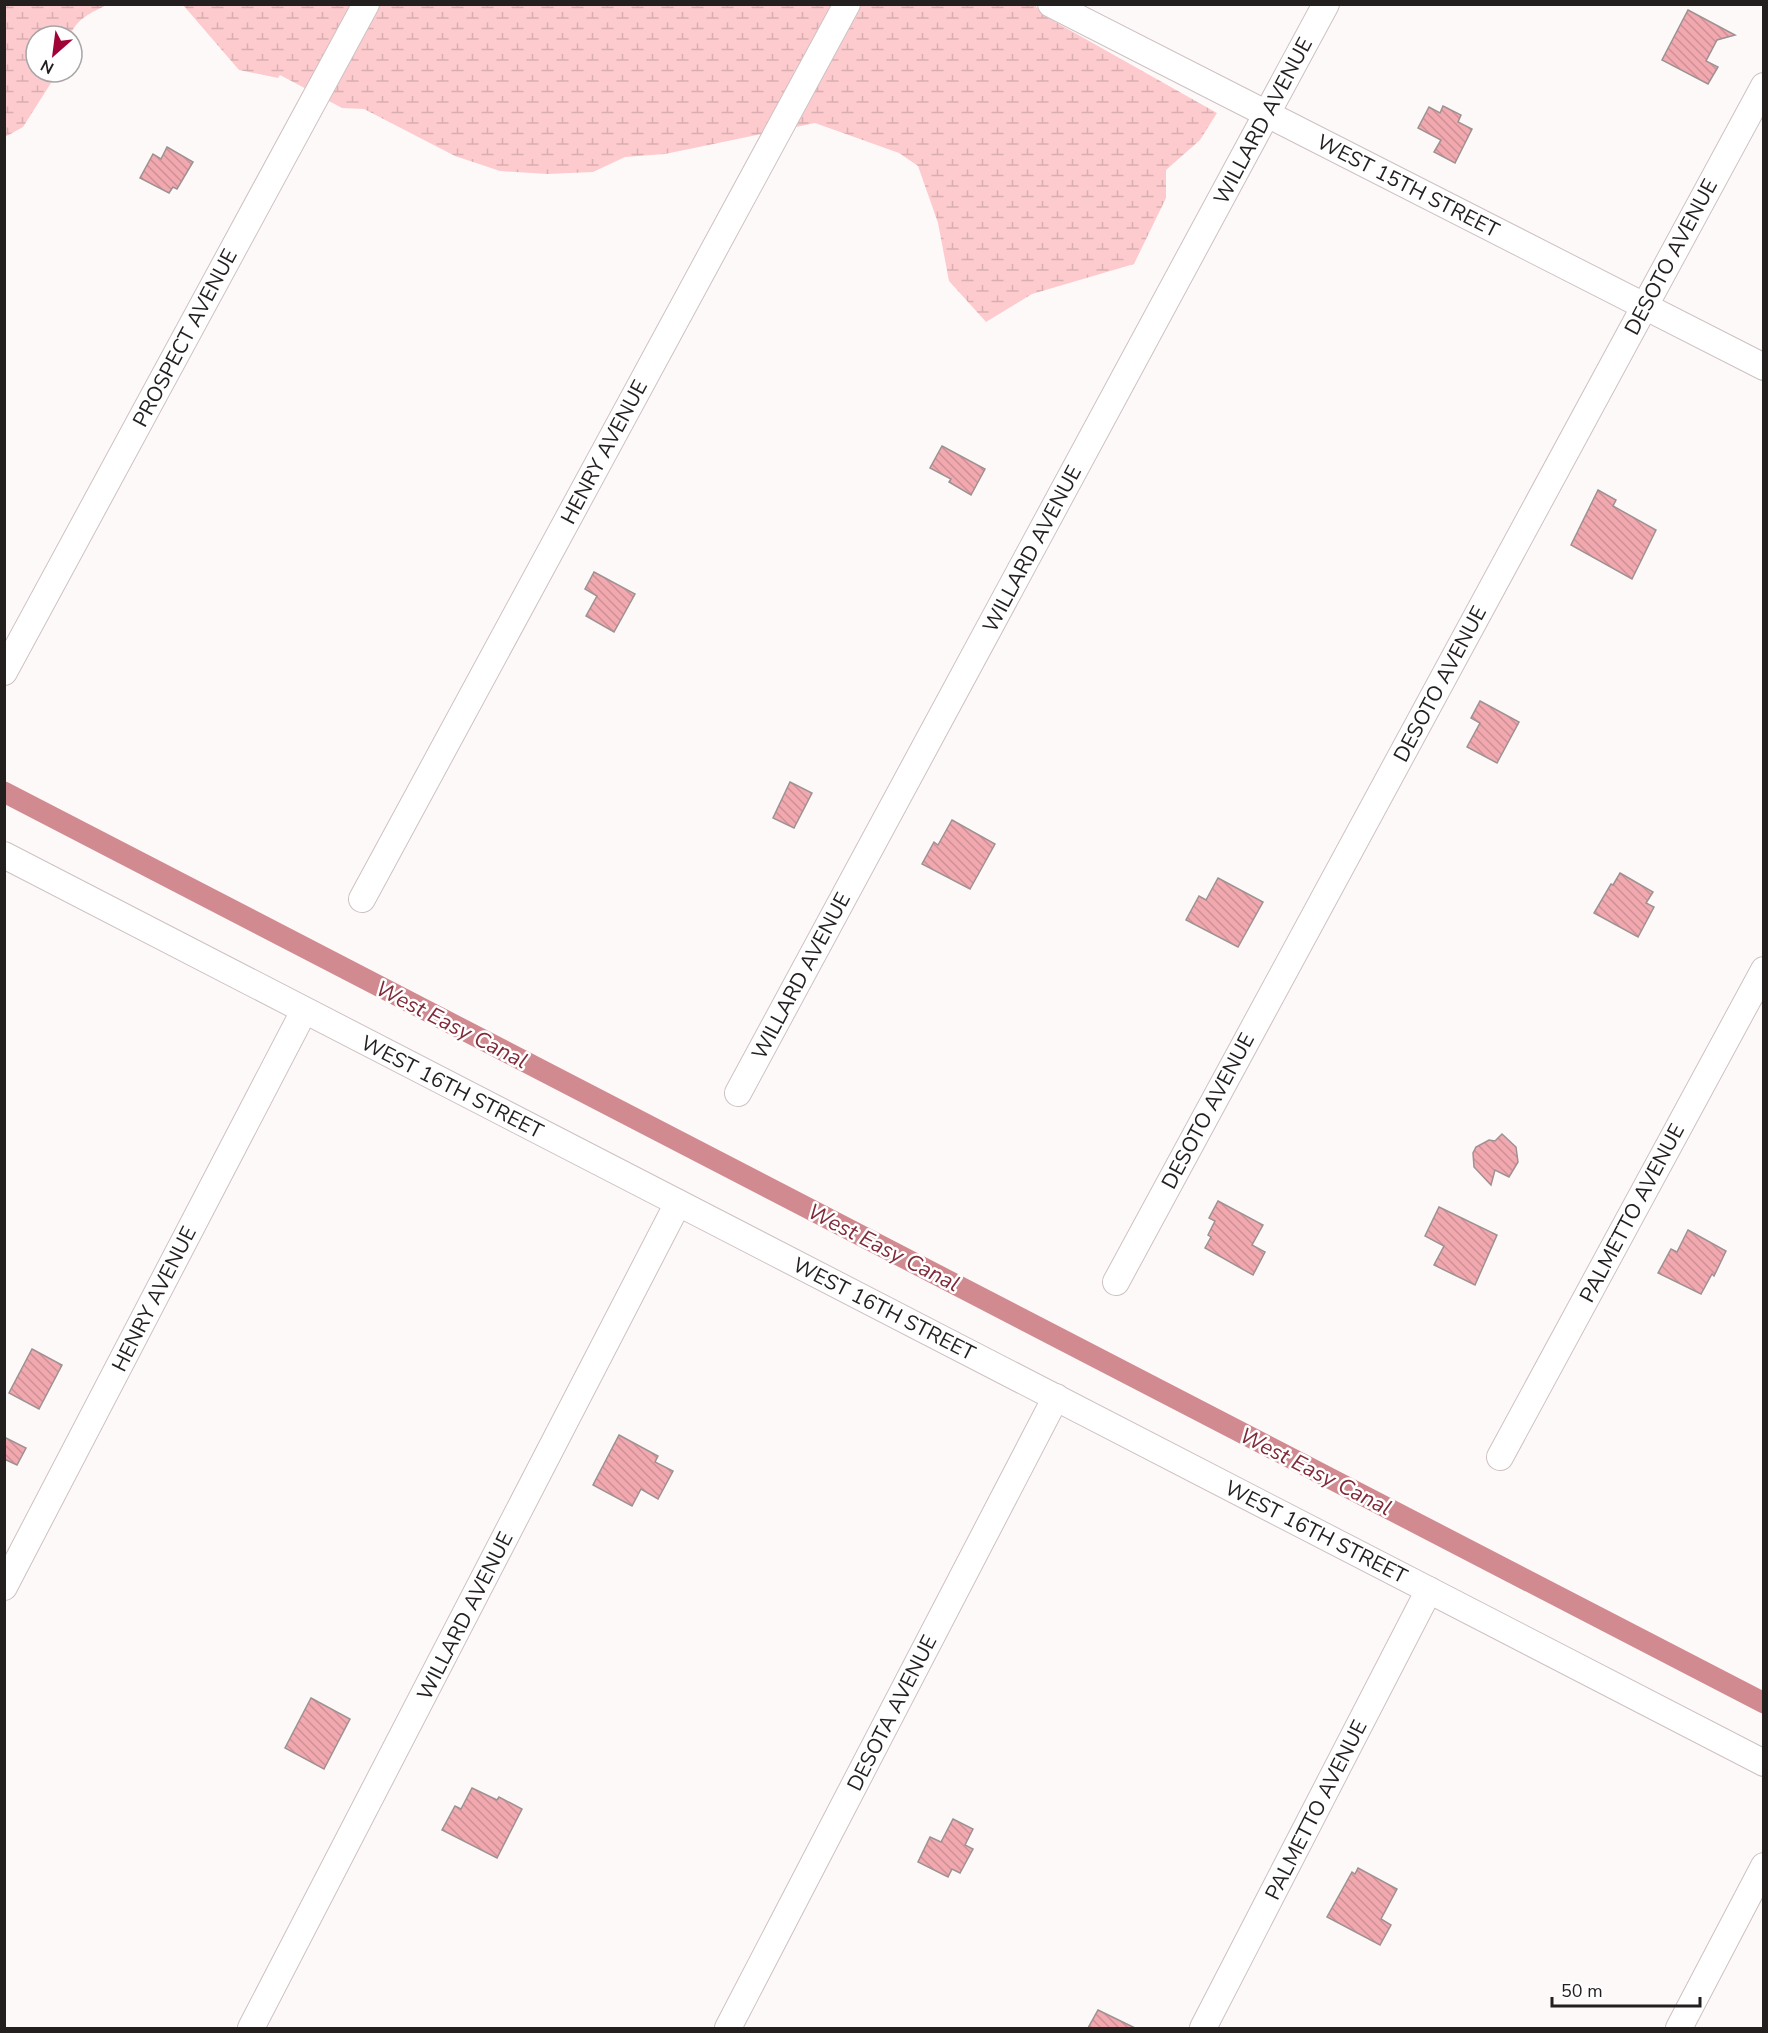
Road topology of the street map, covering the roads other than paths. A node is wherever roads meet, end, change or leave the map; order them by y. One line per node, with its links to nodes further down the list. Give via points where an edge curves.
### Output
1 (366, 4): 9 (street, PROSPECT AVENUE)
2 (847, 4): 11 (street, HENRY AVENUE)
3 (1052, 4): 6 (street, WEST 15TH STREET)
4 (1326, 4): 6 (street, WILLARD AVENUE)
5 (1764, 86): 7 (street, DESOTO AVENUE)
6 (1267, 114): 7 (street, WEST 15TH STREET); 14 (street, WILLARD AVENUE)
7 (1644, 306): 8 (street, WEST 15TH STREET); 16 (street, DESOTO AVENUE)
8 (1764, 368)
9 (4, 672)
10 (4, 855): 13 (street, WEST 16TH STREET)
11 (362, 899)
12 (1764, 970): 18 (street, PALMETTO AVENUE)
13 (304, 1011): 15 (street, WEST 16TH STREET); 19 (street, HENRY AVENUE)
14 (738, 1093)
15 (678, 1203): 17 (street, WEST 16TH STREET); 23 (street, WILLARD AVENUE)
16 (1116, 1282)
17 (1056, 1397): 20 (street, WEST 16TH STREET); 24 (street, DESOTA AVENUE)
18 (1500, 1456)
19 (4, 1587)
20 (1429, 1590): 21 (street, WEST 16TH STREET); 25 (street, PALMETTO AVENUE)
21 (1764, 1763)
22 (1764, 1866): 26 (street)
23 (251, 2028)
24 (728, 2028)
25 (1203, 2028)
26 (1679, 2028)

